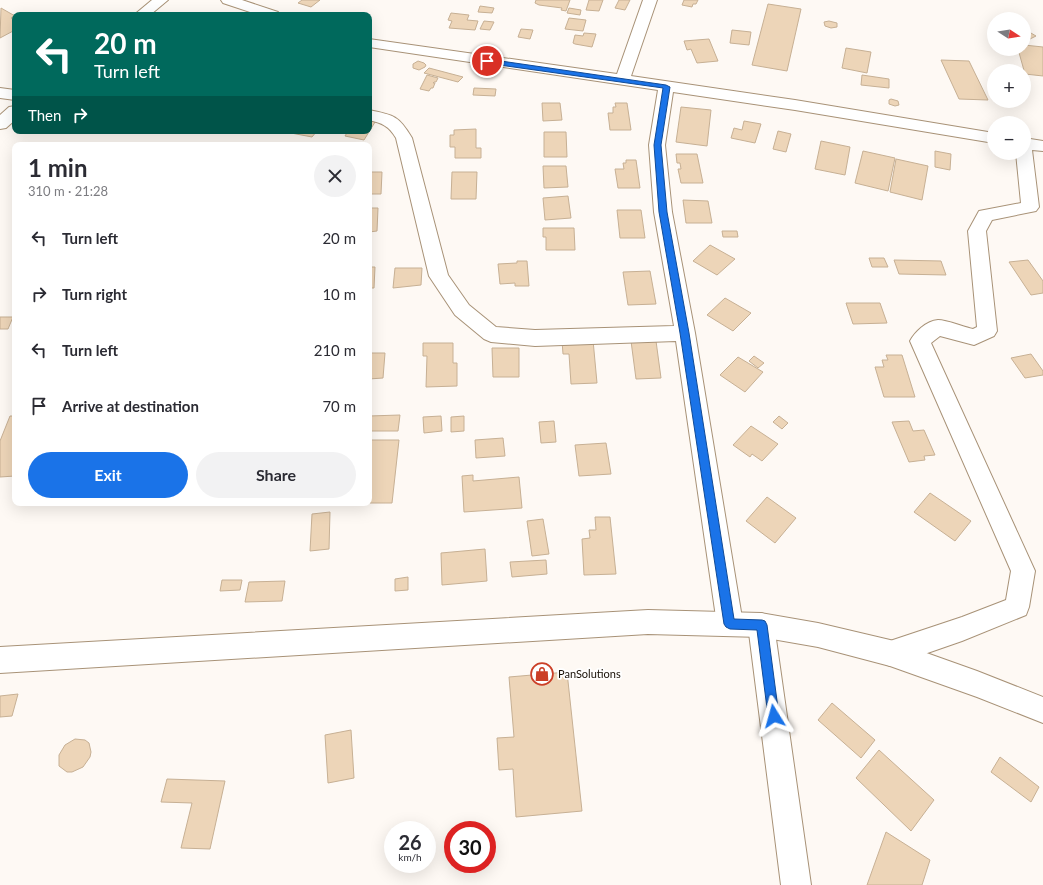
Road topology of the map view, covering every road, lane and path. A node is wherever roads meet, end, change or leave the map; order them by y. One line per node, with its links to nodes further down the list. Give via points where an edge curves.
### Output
1 (161, 0): 4 (street)
2 (228, 0): 5 (street)
3 (650, 0): 7 (street)
4 (145, 12)
5 (264, 12)
6 (372, 43): 7 (street)
7 (622, 81): 8 (street)
8 (666, 87): 14 (street, via 795,105); 18 (street, via 658,145 663,212)
9 (0, 93): 10 (street)
10 (12, 95)
11 (12, 114): 13 (street)
12 (372, 115): 18 (street, via 388,118 397,125 404,138 439,276 462,310 490,334 535,338)
13 (0, 124)
14 (987, 137)
15 (1031, 144): 16 (street)
16 (1043, 146)
17 (1025, 160): 21 (street, via 1030,207 985,215 977,231 987,331 974,337 938,328 920,341 1023,572 1017,607)
18 (685, 333): 19 (street)
19 (730, 624): 20 (street); 22 (street, via 648,622)
20 (762, 625): 21 (street, via 818,635); 24 (street)
21 (890, 653): 23 (street)
22 (0, 660)
23 (1043, 710)
24 (796, 885)

